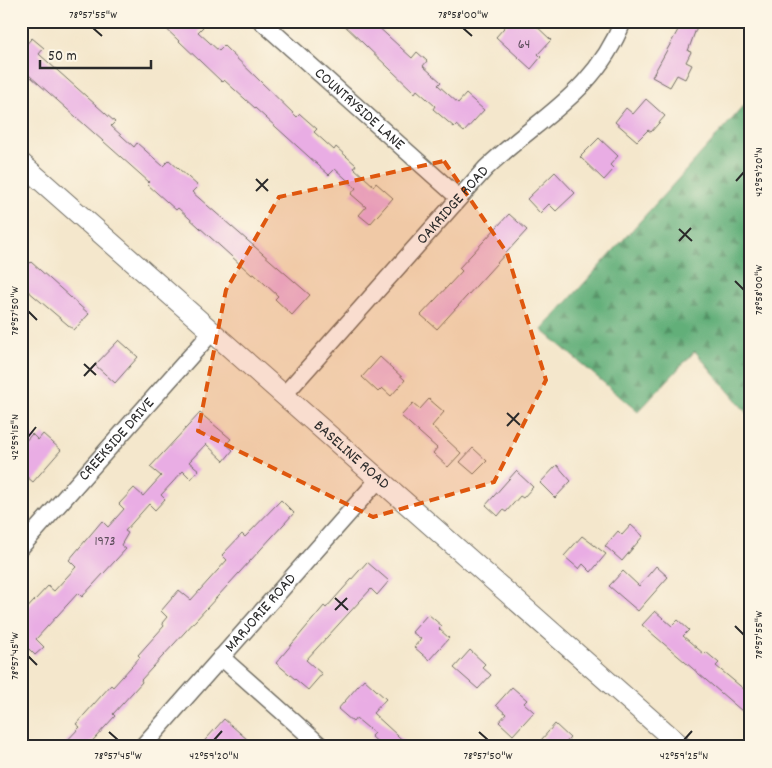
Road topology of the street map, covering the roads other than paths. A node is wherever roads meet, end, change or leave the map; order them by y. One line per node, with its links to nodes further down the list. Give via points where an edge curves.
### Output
1 (261, 21): 4 (street, COUNTRYSIDE LANE)
2 (624, 21): 4 (street, OAKRIDGE ROAD, via 597,70 572,98 511,144)
3 (21, 163): 5 (street, BASELINE ROAD)
4 (459, 198): 6 (street, OAKRIDGE ROAD)
5 (212, 332): 6 (street, BASELINE ROAD); 8 (street, CREEKSIDE DRIVE)
6 (284, 395): 7 (street, BASELINE ROAD)
7 (379, 479): 9 (street, MARJORIE ROAD); 12 (street, BASELINE ROAD)
8 (24, 540)
9 (221, 658): 10 (street, MARJORIE ROAD); 11 (street)
10 (142, 747)
11 (322, 747)
12 (682, 747)

